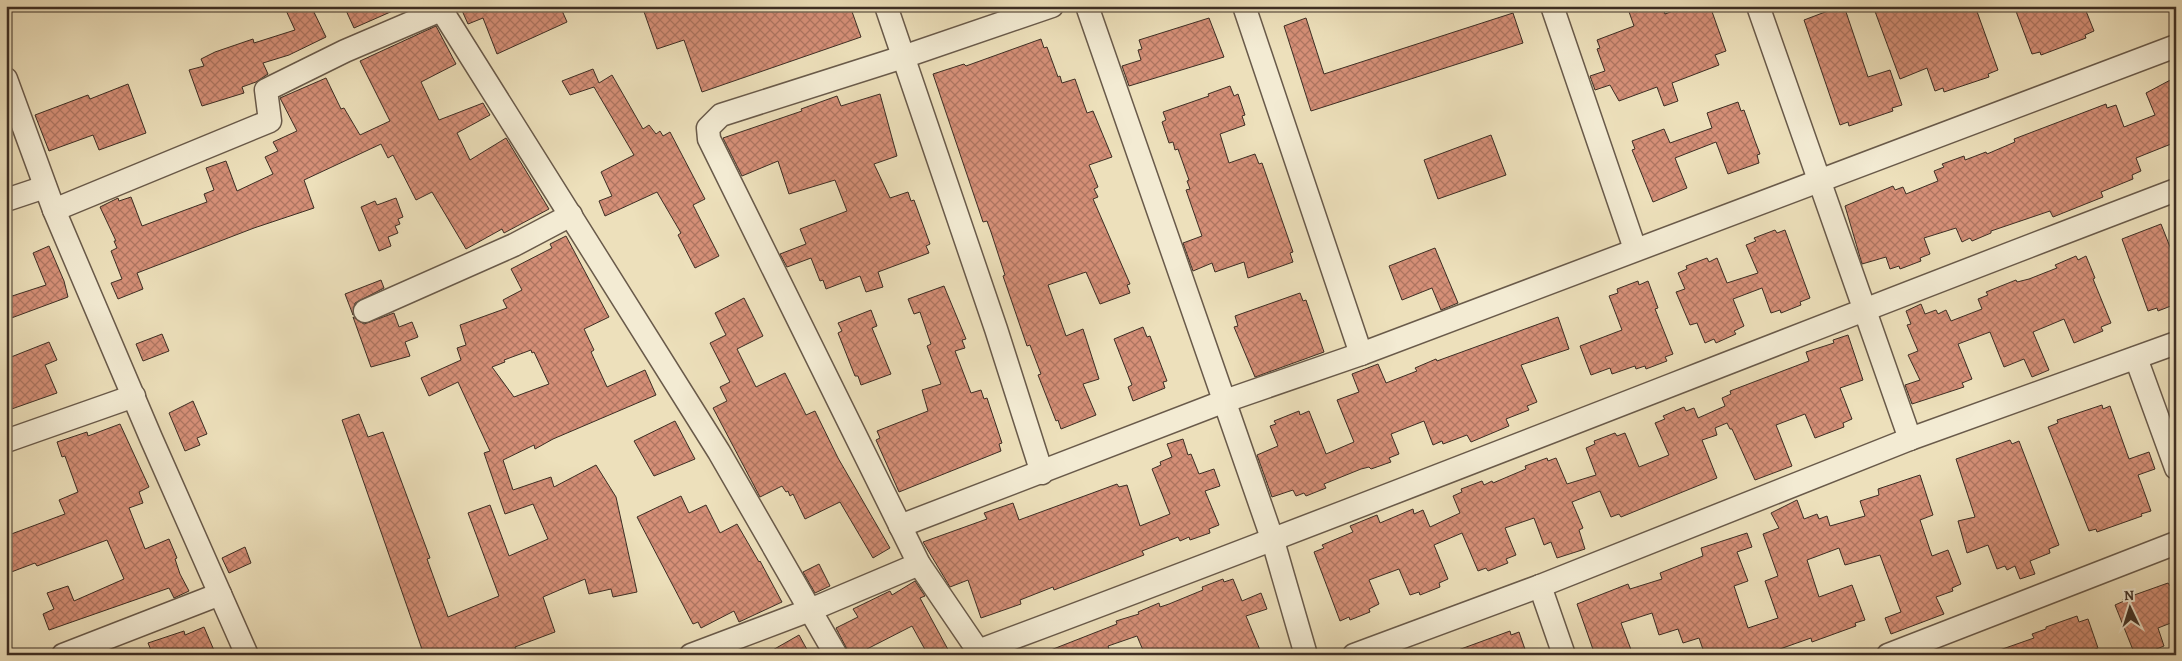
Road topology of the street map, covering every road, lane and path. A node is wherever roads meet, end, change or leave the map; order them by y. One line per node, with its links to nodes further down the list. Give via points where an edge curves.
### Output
1 (886, 6): 9 (street)
2 (1052, 6): 9 (street)
3 (1087, 6): 24 (street)
4 (1244, 6): 21 (street)
5 (1552, 6): 17 (street)
6 (1758, 6): 11 (street)
7 (440, 8): 15 (street, via 266,90 270,121); 16 (street)
8 (2176, 46): 11 (street)
9 (903, 57): 28 (street); 29 (street, via 721,115 708,128 709,140)
10 (6, 79): 12 (street)
11 (1819, 181): 17 (street); 18 (street)
12 (45, 186): 14 (street); 15 (street)
13 (2176, 190): 18 (street)
14 (6, 200)
15 (54, 210): 23 (street)
16 (571, 215): 19 (street, via 514,245); 35 (street, via 719,452)
17 (1635, 249): 21 (street)
18 (1863, 309): 25 (street); 30 (street)
19 (365, 311)
20 (2176, 342): 22 (street)
21 (1361, 354): 24 (street)
22 (2136, 358): 25 (street); 27 (street)
23 (134, 396): 26 (street); 34 (street)
24 (1226, 401): 28 (street); 30 (street)
25 (1910, 439): 33 (street)
26 (6, 441)
27 (2176, 468)
28 (1042, 474): 29 (street)
29 (900, 526): 32 (street)
30 (1274, 541): 36 (street); 41 (street)
31 (2176, 543): 44 (street)
32 (919, 564): 35 (street); 36 (street)
33 (1540, 586): 42 (street); 43 (street)
34 (220, 594): 37 (street); 38 (street)
35 (810, 610): 39 (street); 40 (street)
36 (979, 653)
37 (63, 655)
38 (248, 655)
39 (690, 655)
40 (836, 655)
41 (1306, 655)
42 (1354, 655)
43 (1564, 655)
44 (1888, 655)

